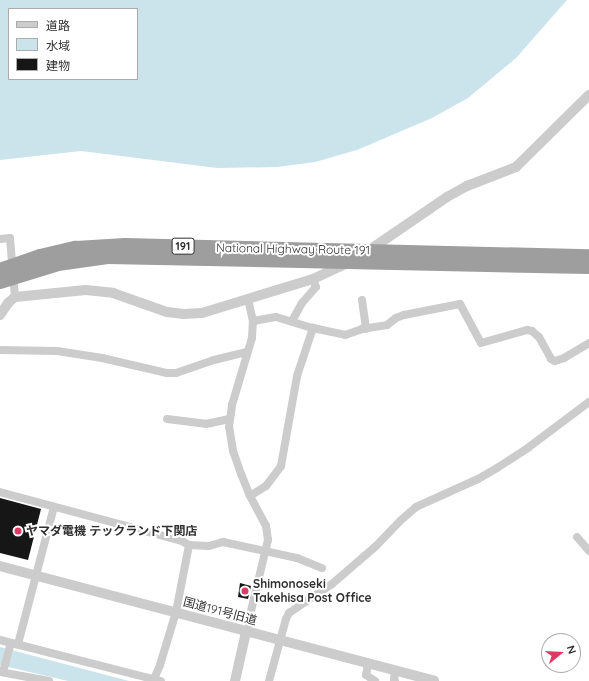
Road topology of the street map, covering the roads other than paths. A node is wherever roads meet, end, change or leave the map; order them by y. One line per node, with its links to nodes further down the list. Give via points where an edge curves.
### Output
1 (589, 95): 9 (street, via 516,167 460,190 375,247)
2 (2, 239): 11 (street, via 10,238)
3 (589, 249): 4 (highway)
4 (516, 254): 5 (highway, National Highway Route 191 / 191); 6 (highway, National Highway Route 191 / 191, via 125,245 76,248)
5 (589, 256)
6 (30, 265): 7 (highway, National Highway Route 191 / 191, via 108,257); 8 (highway, National Highway Route 191 / 191); 10 (highway, National Highway Route 191 / 191)
7 (589, 267)
8 (0, 270)
9 (314, 279): 12 (street); 16 (street, via 316,287)
10 (0, 282)
11 (15, 297): 12 (street, via 86,290 103,291 156,310 184,314 208,311); 14 (street)
12 (248, 299): 15 (street)
13 (362, 300): 18 (street)
14 (0, 316)
15 (253, 321): 16 (street, via 276,317); 21 (street, via 252,338)
16 (292, 321): 17 (street)
17 (313, 328): 18 (street, via 342,335); 26 (street, via 297,376 281,466 266,486)
18 (366, 329): 19 (street, via 385,326 404,315 460,304 480,343 527,330 532,331 540,336 551,359 555,361)
19 (589, 343)
20 (0, 350): 21 (street, via 57,351 167,373 176,373)
21 (247, 352): 24 (street)
22 (589, 402): 38 (street, via 497,468 416,507 380,543 332,584 289,613)
23 (167, 419): 24 (street, via 206,424)
24 (229, 419): 26 (street, via 233,451)
25 (0, 492): 27 (street)
26 (250, 496): 30 (street, via 266,526)
27 (54, 507): 29 (street); 34 (street)
28 (577, 537): 31 (street)
29 (189, 545): 30 (street, via 209,546 223,542); 35 (street)
30 (266, 551): 33 (street, via 297,558); 36 (street)
31 (589, 551)
32 (0, 566): 34 (street, 国道191号旧道)
33 (322, 568)
34 (35, 575): 35 (street, 国道191号旧道); 39 (street)
35 (176, 612): 36 (street, 国道191号旧道); 43 (street)
36 (246, 632): 38 (street, 国道191号旧道); 45 (street)
37 (0, 640): 39 (street)
38 (280, 640): 40 (street, 国道191号旧道); 46 (street)
39 (14, 645): 41 (street); 43 (street)
40 (368, 663): 42 (street, 国道191号旧道); 47 (street, via 366,675)
41 (2, 672): 44 (street)
42 (395, 676): 48 (street, 国道191号旧道)
43 (156, 680)
44 (49, 681)
45 (235, 681)
46 (269, 681)
47 (375, 681)
48 (434, 681)

